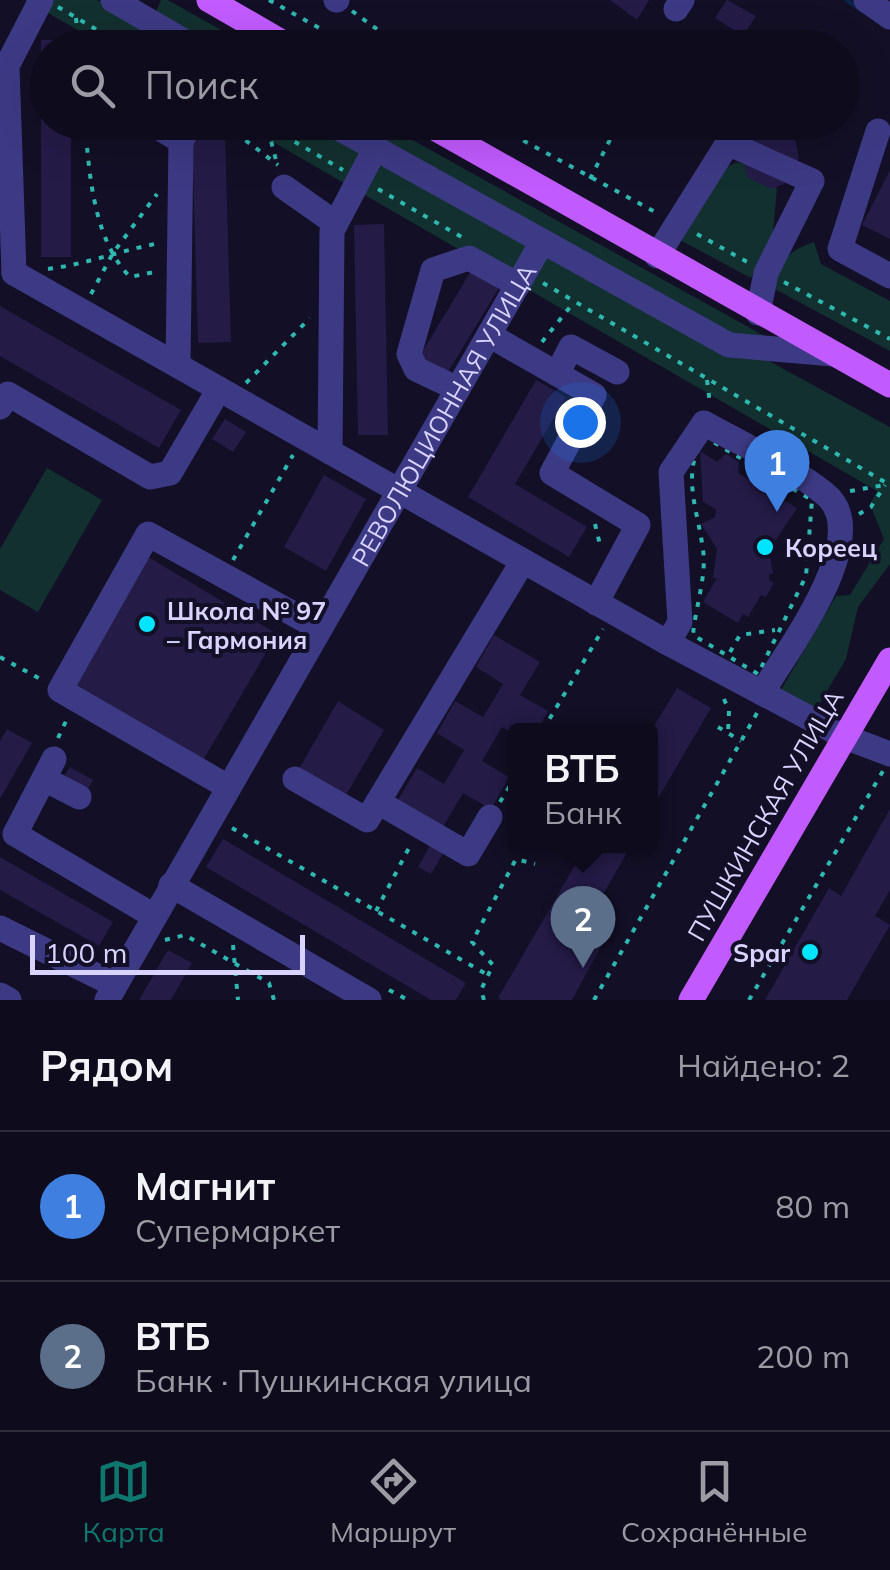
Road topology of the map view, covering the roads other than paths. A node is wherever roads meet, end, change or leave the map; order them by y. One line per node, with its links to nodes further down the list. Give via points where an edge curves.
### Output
1 (43, 0): 8 (street)
2 (112, 0): 6 (street)
3 (209, 0): 7 (main road)
4 (866, 0): 5 (street)
5 (890, 17)
6 (164, 30)
7 (261, 30)
8 (4, 64): 19 (street)
9 (878, 131): 18 (street, via 840,249)
10 (185, 140): 24 (street)
11 (358, 140): 13 (street)
12 (455, 140): 17 (main road)
13 (375, 150): 15 (street); 16 (street)
14 (281, 176): 15 (street)
15 (336, 224): 31 (street)
16 (542, 244): 20 (street, РЕВОЛЮЦИОННАЯ УЛИЦА); 23 (street, via 730,345)
17 (657, 256): 21 (main road); 21 (street, via 728,144 812,181 766,273)
18 (890, 276)
19 (7, 278): 24 (street)
20 (521, 279): 22 (street, РЕВОЛЮЦИОННАЯ УЛИЦА); 28 (street, via 469,258 433,270 410,354 416,370)
21 (758, 313): 23 (main road)
22 (489, 335): 26 (street); 28 (street, РЕВОЛЮЦИОННАЯ УЛИЦА)
23 (833, 354): 27 (main road)
24 (178, 366): 29 (street)
25 (617, 372): 26 (street, via 571,348)
26 (557, 374): 34 (street, via 594,395 552,474 638,525)
27 (890, 385)
28 (458, 389): 32 (street, РЕВОЛЮЦИОННАЯ УЛИЦА)
29 (226, 393): 30 (street, via 170,473 150,478); 31 (street)
30 (3, 396)
31 (330, 452): 32 (street)
32 (398, 491): 33 (street); 35 (street, РЕВОЛЮЦИОННАЯ УЛИЦА)
33 (523, 562): 34 (street); 44 (street)
34 (606, 600): 36 (street)
35 (319, 628): 42 (street, РЕВОЛЮЦИОННАЯ УЛИЦА); 42 (street, via 148,534 60,690)
36 (665, 642): 38 (street); 38 (street, via 680,622 671,472 704,422 828,495 844,522 841,555 790,628)
37 (890, 660): 39 (main road, ПУШКИНСКАЯ УЛИЦА)
38 (764, 695): 39 (street)
39 (845, 737): 40 (street); 53 (main road, ПУШКИНСКАЯ УЛИЦА)
40 (890, 757)
41 (295, 779): 44 (street, via 367,820)
42 (228, 787): 46 (street, РЕВОЛЮЦИОННАЯ УЛИЦА)
43 (79, 798): 47 (street, via 49,769 16,834)
44 (378, 802): 45 (street, via 468,854)
45 (490, 817)
46 (171, 885): 47 (street, РЕВОЛЮЦИОННАЯ УЛИЦА); 49 (street)
47 (154, 916): 50 (street, РЕВОЛЮЦИОННАЯ УЛИЦА)
48 (0, 928): 50 (street)
49 (372, 991)
50 (111, 993)
51 (0, 995): 52 (street)
52 (8, 1000)
53 (691, 1000)

